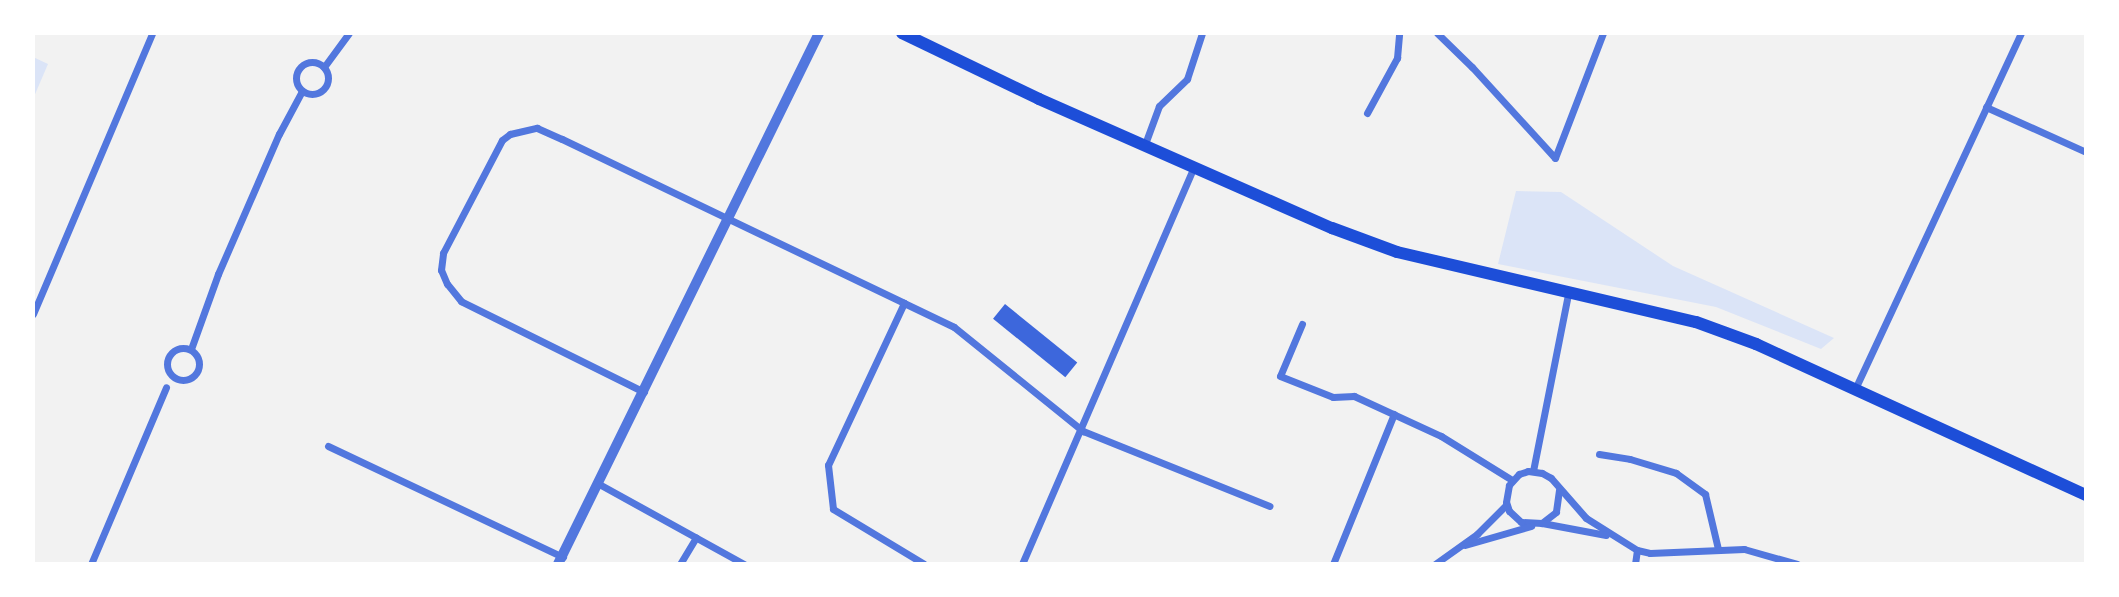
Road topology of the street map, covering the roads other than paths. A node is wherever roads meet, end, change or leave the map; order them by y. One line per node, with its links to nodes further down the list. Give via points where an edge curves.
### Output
1 (152, 33): 20 (street)
2 (349, 33): 10 (street)
3 (818, 33): 17 (street)
4 (902, 33): 14 (main road)
5 (1202, 33): 14 (street, via 1186,79 1159,106)
6 (1399, 33): 13 (street, via 1397,58)
7 (1437, 33): 8 (street, via 1555,158)
8 (1603, 33)
9 (2021, 33): 12 (street)
10 (324, 67): 11 (street, via 326,87 319,93); 11 (street, via 316,62 299,67 295,75)
11 (302, 91): 22 (street, via 224,261)
12 (1986, 107): 15 (street); 24 (street)
13 (1367, 113)
14 (1145, 144): 16 (main road)
15 (2086, 152)
16 (1195, 166): 18 (main road, via 1397,252); 27 (street)
17 (728, 217): 19 (street); 25 (street); 25 (street, via 537,128 524,129 502,141 443,253 441,270 461,301)
18 (1568, 294): 24 (main road, via 1696,322); 30 (street)
19 (904, 303): 27 (street, via 954,327); 48 (street, via 828,465 832,509)
20 (33, 314)
21 (1301, 324): 26 (street, via 1280,376 1333,397 1354,396)
22 (191, 349): 22 (street, via 199,360 197,373 190,379 173,378 167,371 170,354)
23 (166, 387): 45 (street)
24 (1855, 389): 34 (main road)
25 (644, 392): 32 (street)
26 (1394, 414): 31 (street); 50 (street)
27 (1083, 430): 36 (street); 49 (street)
28 (328, 446): 44 (street)
29 (1600, 454): 41 (street, via 1676,473 1705,494)
30 (1533, 471): 31 (street); 33 (street, via 1551,478)
31 (1512, 480): 35 (street)
32 (598, 484): 40 (street); 44 (street)
33 (1559, 490): 37 (street, via 1556,512); 39 (street)
34 (2086, 495)
35 (1507, 505): 38 (street, via 1513,517); 42 (street, via 1477,534)
36 (1270, 506)
37 (1542, 523): 38 (street); 39 (street)
38 (1533, 525): 42 (street)
39 (1610, 536): 43 (street)
40 (696, 537): 46 (street); 47 (street)
41 (1718, 549): 43 (street); 53 (street, via 1744,549)
42 (1451, 550): 51 (street)
43 (1637, 550): 52 (street)
44 (560, 560)
45 (91, 564)
46 (680, 564)
47 (744, 564)
48 (925, 564)
49 (1023, 564)
50 (1333, 564)
51 (1435, 564)
52 (1635, 564)
53 (1797, 564)

